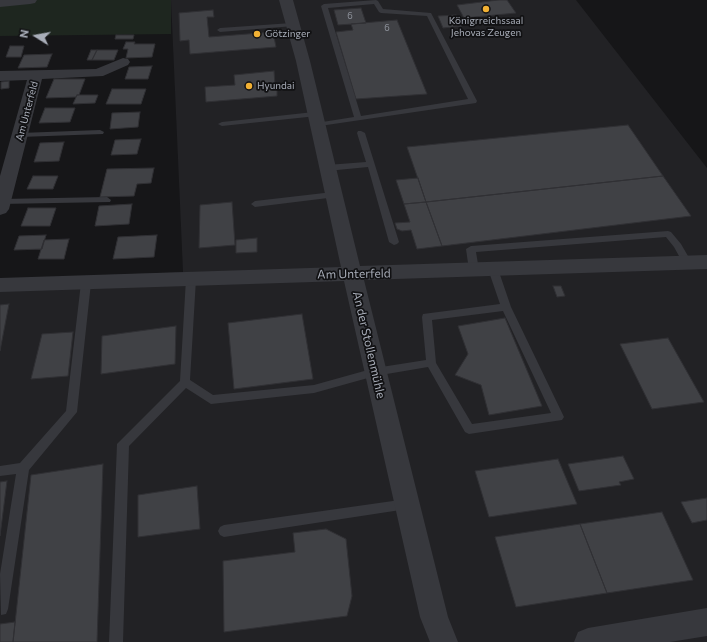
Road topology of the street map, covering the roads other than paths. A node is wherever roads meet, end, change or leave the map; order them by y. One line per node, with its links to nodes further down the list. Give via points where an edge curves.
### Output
1 (30, 0): 4 (street)
2 (286, 0): 5 (street, An der Stollenmühle)
3 (375, 1): 10 (lane, via 324,6); 10 (lane, via 381,11 429,14 473,100)
4 (0, 2)
5 (292, 25): 6 (lane); 11 (street, An der Stollenmühle, via 304,62)
6 (220, 30)
7 (123, 62): 8 (street, Am Unterfeld, via 98,73)
8 (36, 75): 9 (street); 15 (street, Am Unterfeld)
9 (0, 76)
10 (358, 118): 11 (lane)
11 (315, 119): 12 (lane); 17 (street, An der Stollenmühle)
12 (222, 124)
13 (100, 132): 15 (lane)
14 (361, 133): 16 (lane)
15 (20, 134): 21 (street, Am Unterfeld)
16 (371, 164): 17 (lane); 22 (lane)
17 (327, 168): 18 (street, An der Stollenmühle)
18 (333, 195): 20 (lane); 26 (street, An der Stollenmühle)
19 (107, 200): 21 (lane)
20 (255, 204)
21 (1, 206)
22 (394, 242)
23 (707, 262): 24 (street, Am Unterfeld)
24 (687, 263): 25 (street, Am Unterfeld); 25 (lane, via 668,234 471,249)
25 (484, 270): 26 (street, Am Unterfeld); 30 (lane)
26 (352, 274): 27 (street, Am Unterfeld); 32 (street, An der Stollenmühle)
27 (191, 279): 28 (street, Am Unterfeld); 33 (lane)
28 (86, 283): 29 (street, Am Unterfeld); 34 (lane, via 71,412)
29 (0, 285)
30 (506, 307): 31 (lane, via 427,317); 31 (lane, via 558,417 469,429)
31 (431, 363): 32 (lane)
32 (375, 372): 33 (lane, via 314,389 210,400); 36 (street, An der Stollenmühle)
33 (185, 382): 40 (lane, via 123,444)
34 (23, 468): 35 (lane); 38 (lane)
35 (0, 472)
36 (407, 504): 37 (lane); 41 (street, An der Stollenmühle, via 434,617)
37 (224, 531)
38 (1, 609)
39 (707, 622): 42 (street)
40 (116, 642)
41 (444, 642)
42 (588, 642)

